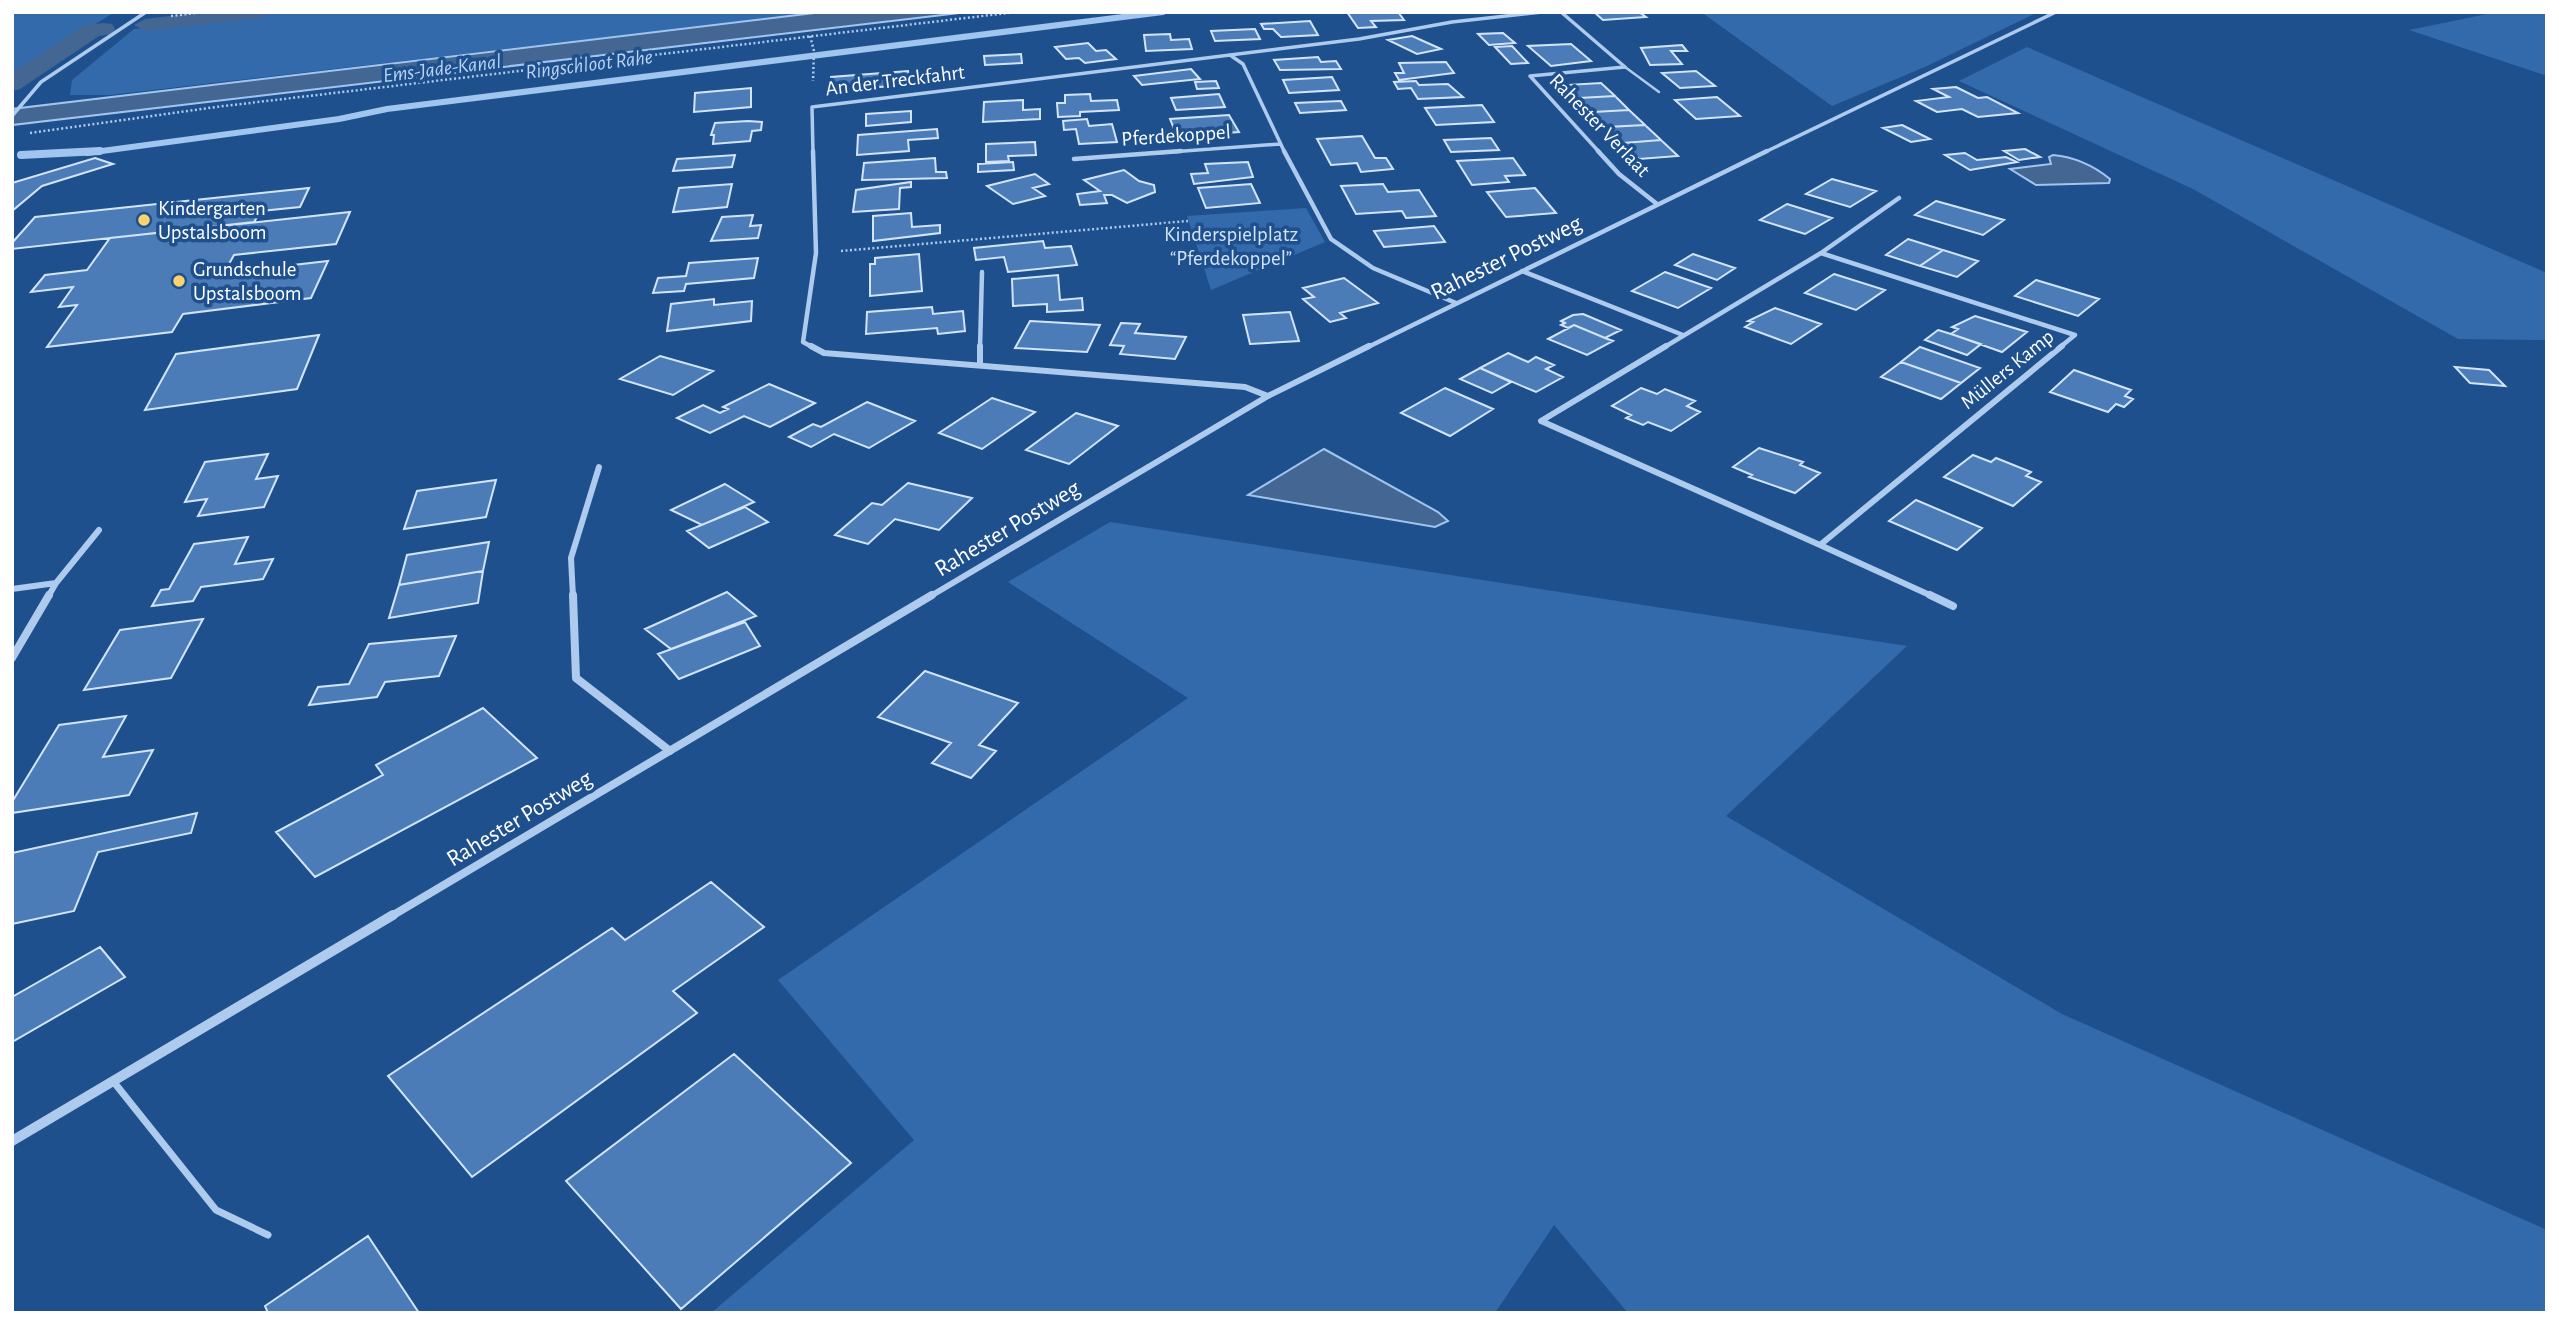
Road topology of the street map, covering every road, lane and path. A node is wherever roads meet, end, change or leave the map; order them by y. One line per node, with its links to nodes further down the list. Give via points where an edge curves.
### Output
1 (146, 12): 11 (street, via 41,82)
2 (1016, 12): 6 (path)
3 (1542, 12): 7 (street)
4 (1561, 12): 9 (street)
5 (2056, 12): 16 (street, Rahester Postweg)
6 (810, 36): 8 (path); 12 (path)
7 (1229, 54): 13 (street, Pferdekoppel, via 1243,64); 18 (street, An der Treckfahrt, via 812,107)
8 (815, 57)
9 (1625, 67): 10 (lane); 16 (street, Rahester Verlaat, via 1530,76 1619,174)
10 (1659, 92)
11 (12, 116)
12 (26, 133)
13 (1280, 144): 14 (street, Pferdekoppel); 22 (street, Pferdekoppel, via 1331,239 1373,268)
14 (1074, 159)
15 (1899, 198): 19 (street)
16 (1657, 204): 20 (street, Rahester Postweg)
17 (1188, 221): 18 (path)
18 (816, 253): 24 (street, An der Treckfahrt, via 803,342 824,353)
19 (1821, 253): 23 (street); 28 (street, Müllers Kamp, via 2075,335)
20 (1522, 271): 22 (street, Rahester Postweg); 23 (street)
21 (982, 272): 24 (street)
22 (1456, 303): 25 (street, Rahester Postweg)
23 (1683, 335): 28 (street, via 1541,421)
24 (979, 365): 25 (street, An der Treckfahrt, via 1245,387)
25 (1268, 396): 33 (street, Rahester Postweg)
26 (599, 467): 33 (street, via 571,558 576,678)
27 (99, 530): 29 (street)
28 (1820, 545): 31 (street)
29 (56, 583): 30 (street); 32 (street)
30 (12, 589)
31 (1953, 606)
32 (12, 658)
33 (670, 751): 34 (street, Rahester Postweg)
34 (113, 1082): 35 (street, Rahester Postweg); 36 (lane, via 216,1210)
35 (12, 1142)
36 (268, 1235)

